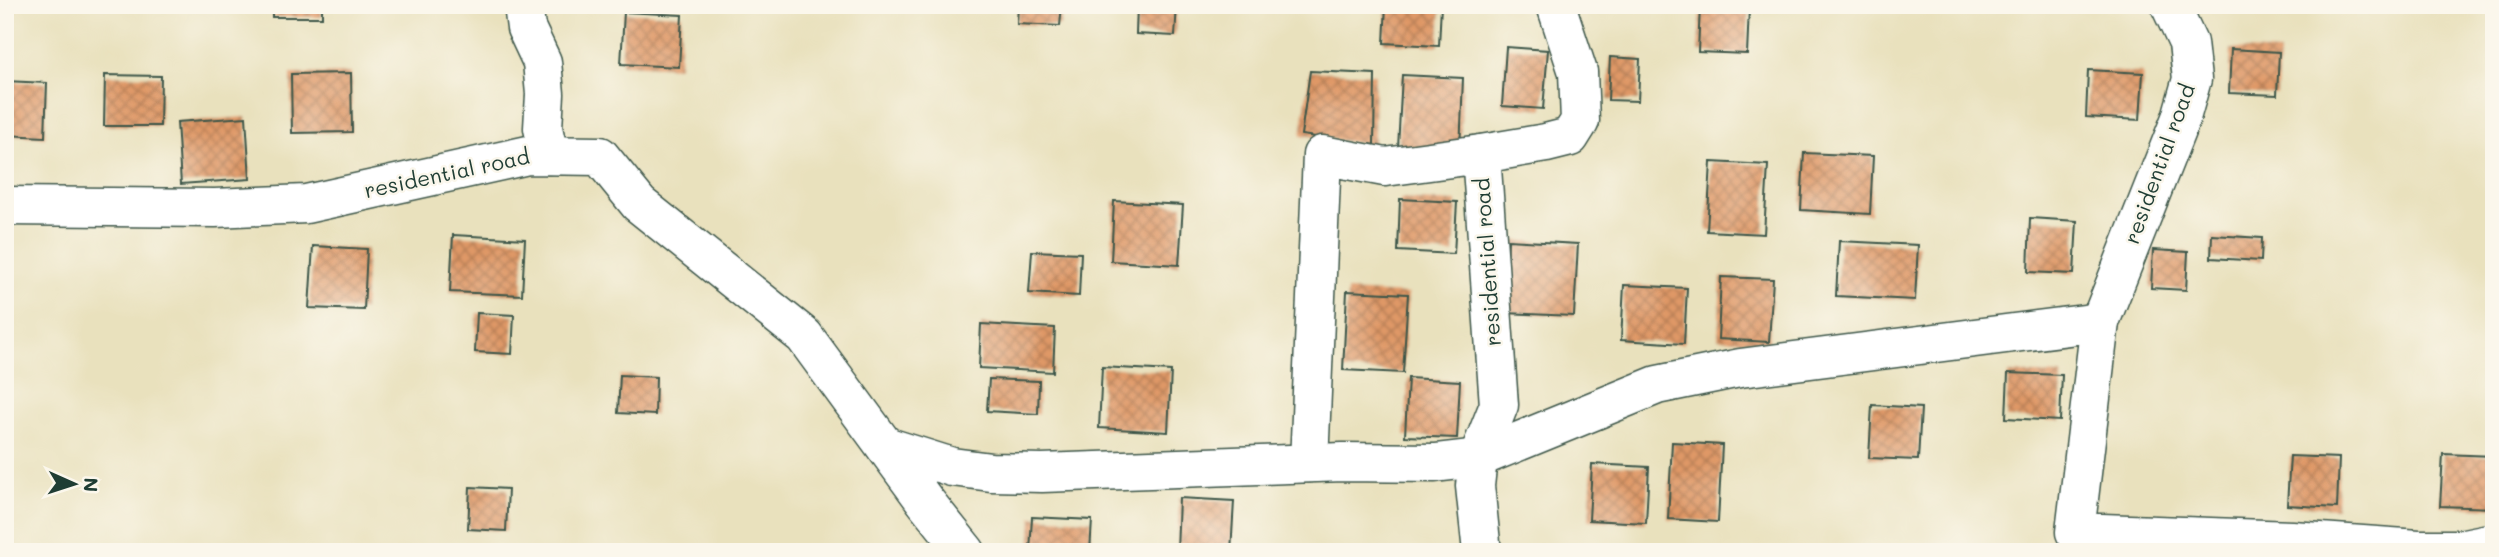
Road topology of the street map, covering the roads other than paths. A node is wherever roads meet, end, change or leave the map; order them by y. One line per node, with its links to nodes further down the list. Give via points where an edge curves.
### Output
1 (523, 5): 5 (street, via 526,28 542,62)
2 (1556, 5): 4 (street, residential road, via 1577,72 1580,121 1570,137)
3 (2170, 5): 7 (street, residential road, via 2188,43 2192,79 2181,118)
4 (1481, 154): 9 (street, residential road, via 1499,405); 10 (street, via 1385,167 1322,155)
5 (549, 155): 6 (street, residential road, via 528,155 306,204); 8 (street, residential road, via 600,156 639,204 804,336)
6 (5, 206)
7 (2100, 322): 9 (street, via 1740,368 1657,385); 12 (street, residential road)
8 (885, 446): 10 (street, via 952,467 991,472); 13 (street, residential road)
9 (1478, 458): 10 (street, via 1435,463); 14 (street, residential road, via 1475,486)
10 (1309, 463)
11 (2494, 541): 12 (street, via 2459,549 2292,540)
12 (2073, 542)
13 (966, 552)
14 (1482, 552)

